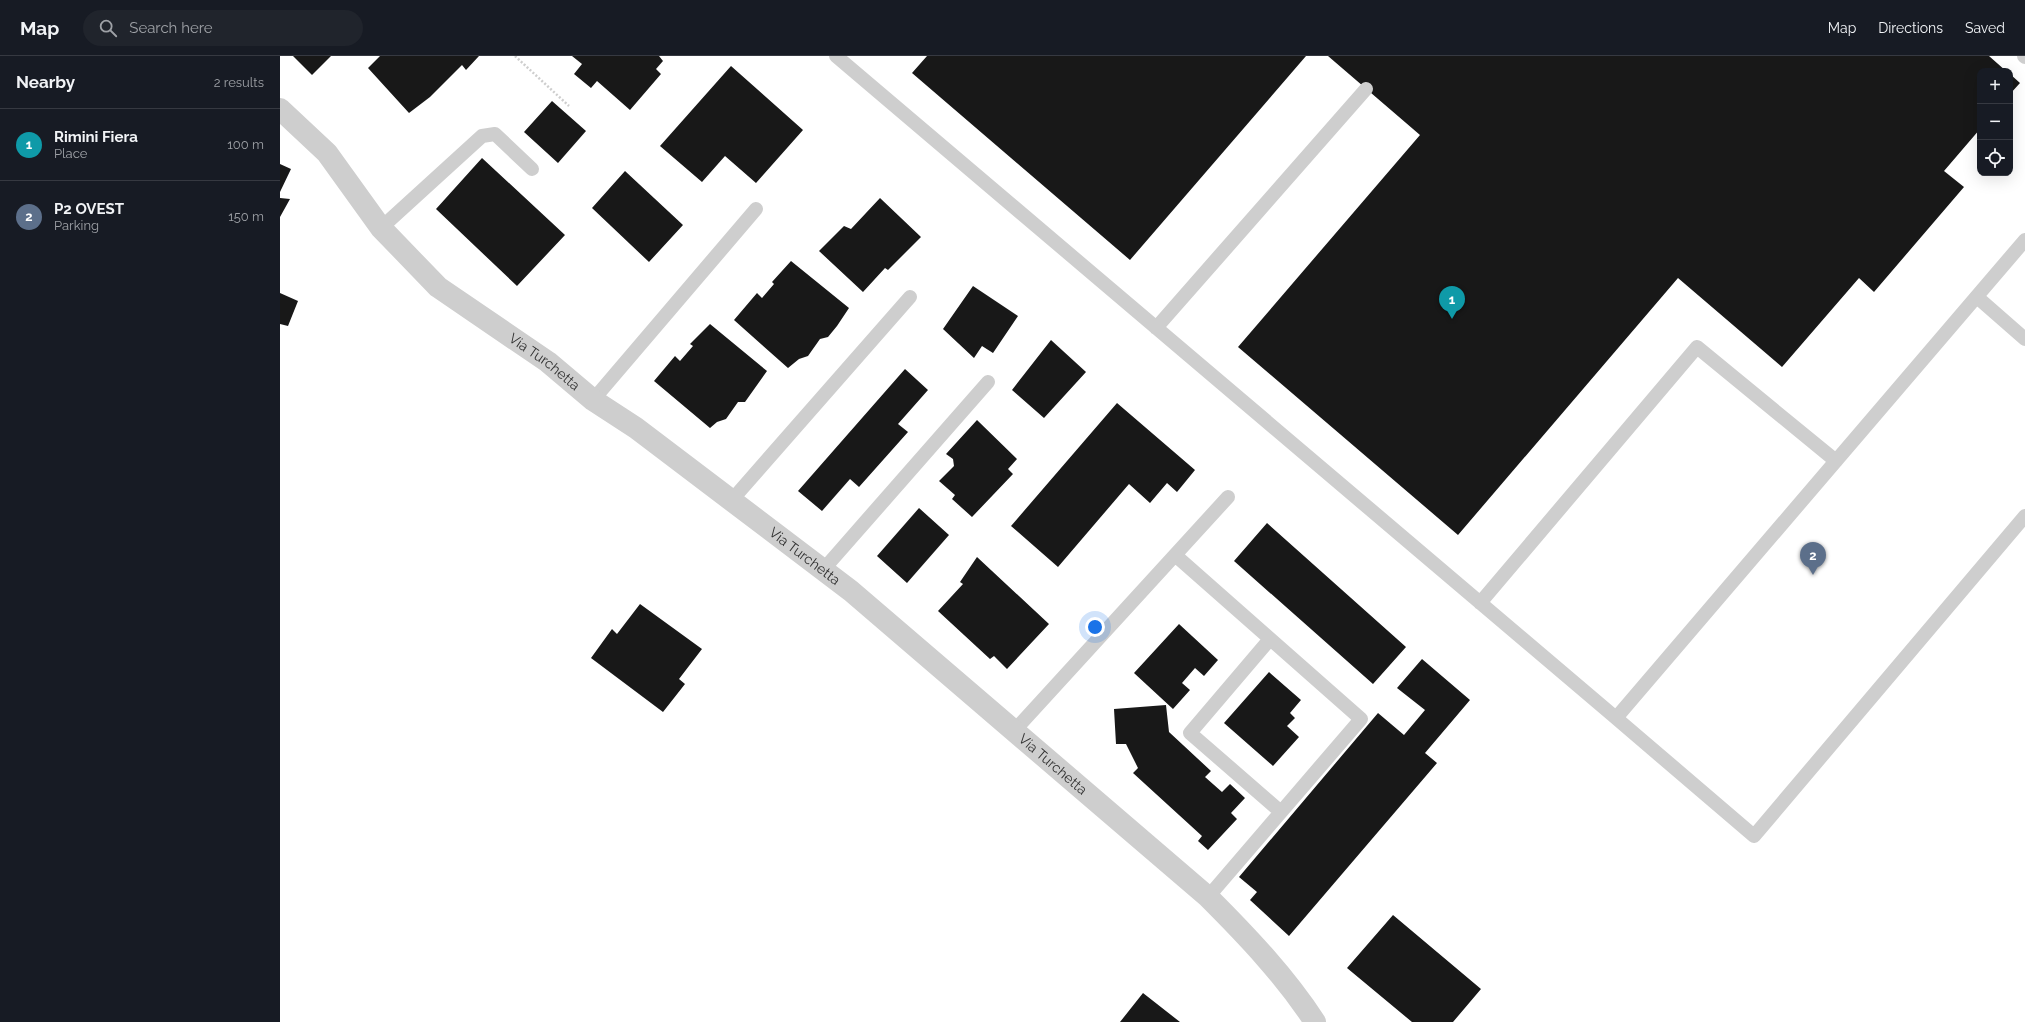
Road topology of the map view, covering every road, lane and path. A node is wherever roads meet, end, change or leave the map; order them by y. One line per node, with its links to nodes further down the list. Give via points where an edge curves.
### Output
1 (515, 56): 4 (path)
2 (842, 58): 12 (lane)
3 (1366, 89): 12 (lane)
4 (569, 106)
5 (280, 109): 8 (street, Via Turchetta, via 327,153)
6 (532, 169): 8 (lane, via 495,134 482,136)
7 (756, 209): 15 (lane)
8 (381, 228): 15 (street, Via Turchetta, via 438,287 548,362)
9 (2025, 240): 10 (lane)
10 (1977, 297): 13 (lane); 16 (lane)
11 (910, 298): 18 (lane)
12 (1156, 328): 22 (lane)
13 (2025, 339)
14 (988, 382): 21 (lane)
15 (593, 400): 18 (street, Via Turchetta, via 636,428)
16 (1836, 461): 22 (lane, via 1697,347); 24 (lane)
17 (1228, 497): 20 (lane)
18 (731, 501): 21 (street, Via Turchetta)
19 (2025, 516): 24 (lane, via 1754,836)
20 (1175, 555): 23 (lane); 25 (lane)
21 (823, 570): 25 (street, Via Turchetta)
22 (1480, 603): 24 (lane)
23 (1270, 639): 26 (lane, via 1361,719); 26 (lane, via 1190,733)
24 (1616, 718)
25 (1014, 731): 27 (street, Via Turchetta)
26 (1281, 812): 27 (lane)
27 (1208, 897): 28 (street, Via Turchetta, via 1251,940 1301,1000)
28 (1315, 1022)

